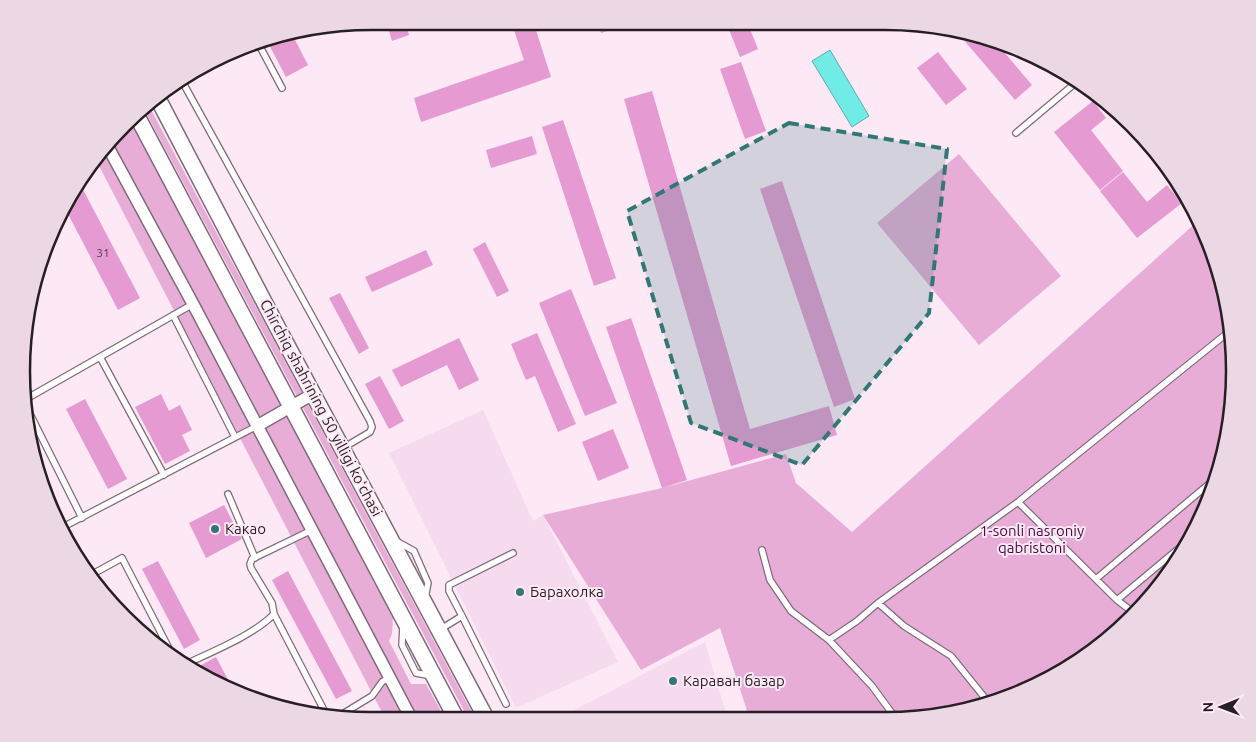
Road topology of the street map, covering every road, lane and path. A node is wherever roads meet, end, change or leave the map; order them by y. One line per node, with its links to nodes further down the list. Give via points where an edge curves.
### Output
1 (261, 48): 4 (lane)
2 (184, 85): 19 (lane, via 370,421 370,432)
3 (1072, 86): 7 (lane)
4 (282, 88)
5 (160, 103): 13 (main road, Chirchiq shahrining 50 yilligi koʻchasi)
6 (140, 121): 15 (main road, Chirchiq shahrining 50 yilligi koʻchasi)
7 (1016, 133)
8 (110, 151): 9 (street)
9 (193, 304): 10 (lane); 17 (street)
10 (173, 315): 12 (lane); 18 (lane)
11 (1224, 336): 23 (lane)
12 (100, 357): 14 (lane); 20 (lane)
13 (313, 394): 15 (street); 19 (main road, Chirchiq shahrining 50 yilligi koʻchasi)
14 (31, 396)
15 (291, 406): 17 (street); 48 (main road, Chirchiq shahrining 50 yilligi koʻchasi)
16 (34, 422): 24 (lane)
17 (257, 426): 18 (lane); 26 (street)
18 (236, 437): 20 (lane)
19 (343, 448): 38 (main road, Chirchiq shahrining 50 yilligi koʻchasi)
20 (164, 475): 24 (lane)
21 (1206, 487): 32 (lane)
22 (228, 494): 30 (lane)
23 (1018, 502): 32 (lane); 34 (lane)
24 (82, 518): 25 (lane)
25 (67, 525)
26 (312, 530): 30 (lane); 42 (street)
27 (762, 550): 39 (lane, via 770,580 791,611)
28 (1174, 551): 33 (lane)
29 (512, 553): 37 (lane, via 449,585)
30 (255, 558): 36 (lane, via 251,568 272,603)
31 (96, 572): 40 (lane, via 122,558)
32 (1096, 579): 33 (lane)
33 (1117, 600): 35 (lane)
34 (878, 603): 39 (lane); 43 (lane, via 904,626 951,656)
35 (1129, 609)
36 (274, 614): 41 (lane, via 250,632); 45 (lane)
37 (462, 616): 38 (lane); 44 (lane)
38 (439, 630): 49 (main road, Chirchiq shahrining 50 yilligi koʻchasi)
39 (829, 640): 50 (lane)
40 (167, 645)
41 (193, 662)
42 (390, 677): 46 (lane, via 372,696); 47 (street)
43 (984, 697)
44 (506, 704)
45 (323, 708)
46 (348, 711)
47 (408, 712)
48 (453, 712)
49 (483, 712)
50 (891, 712)

